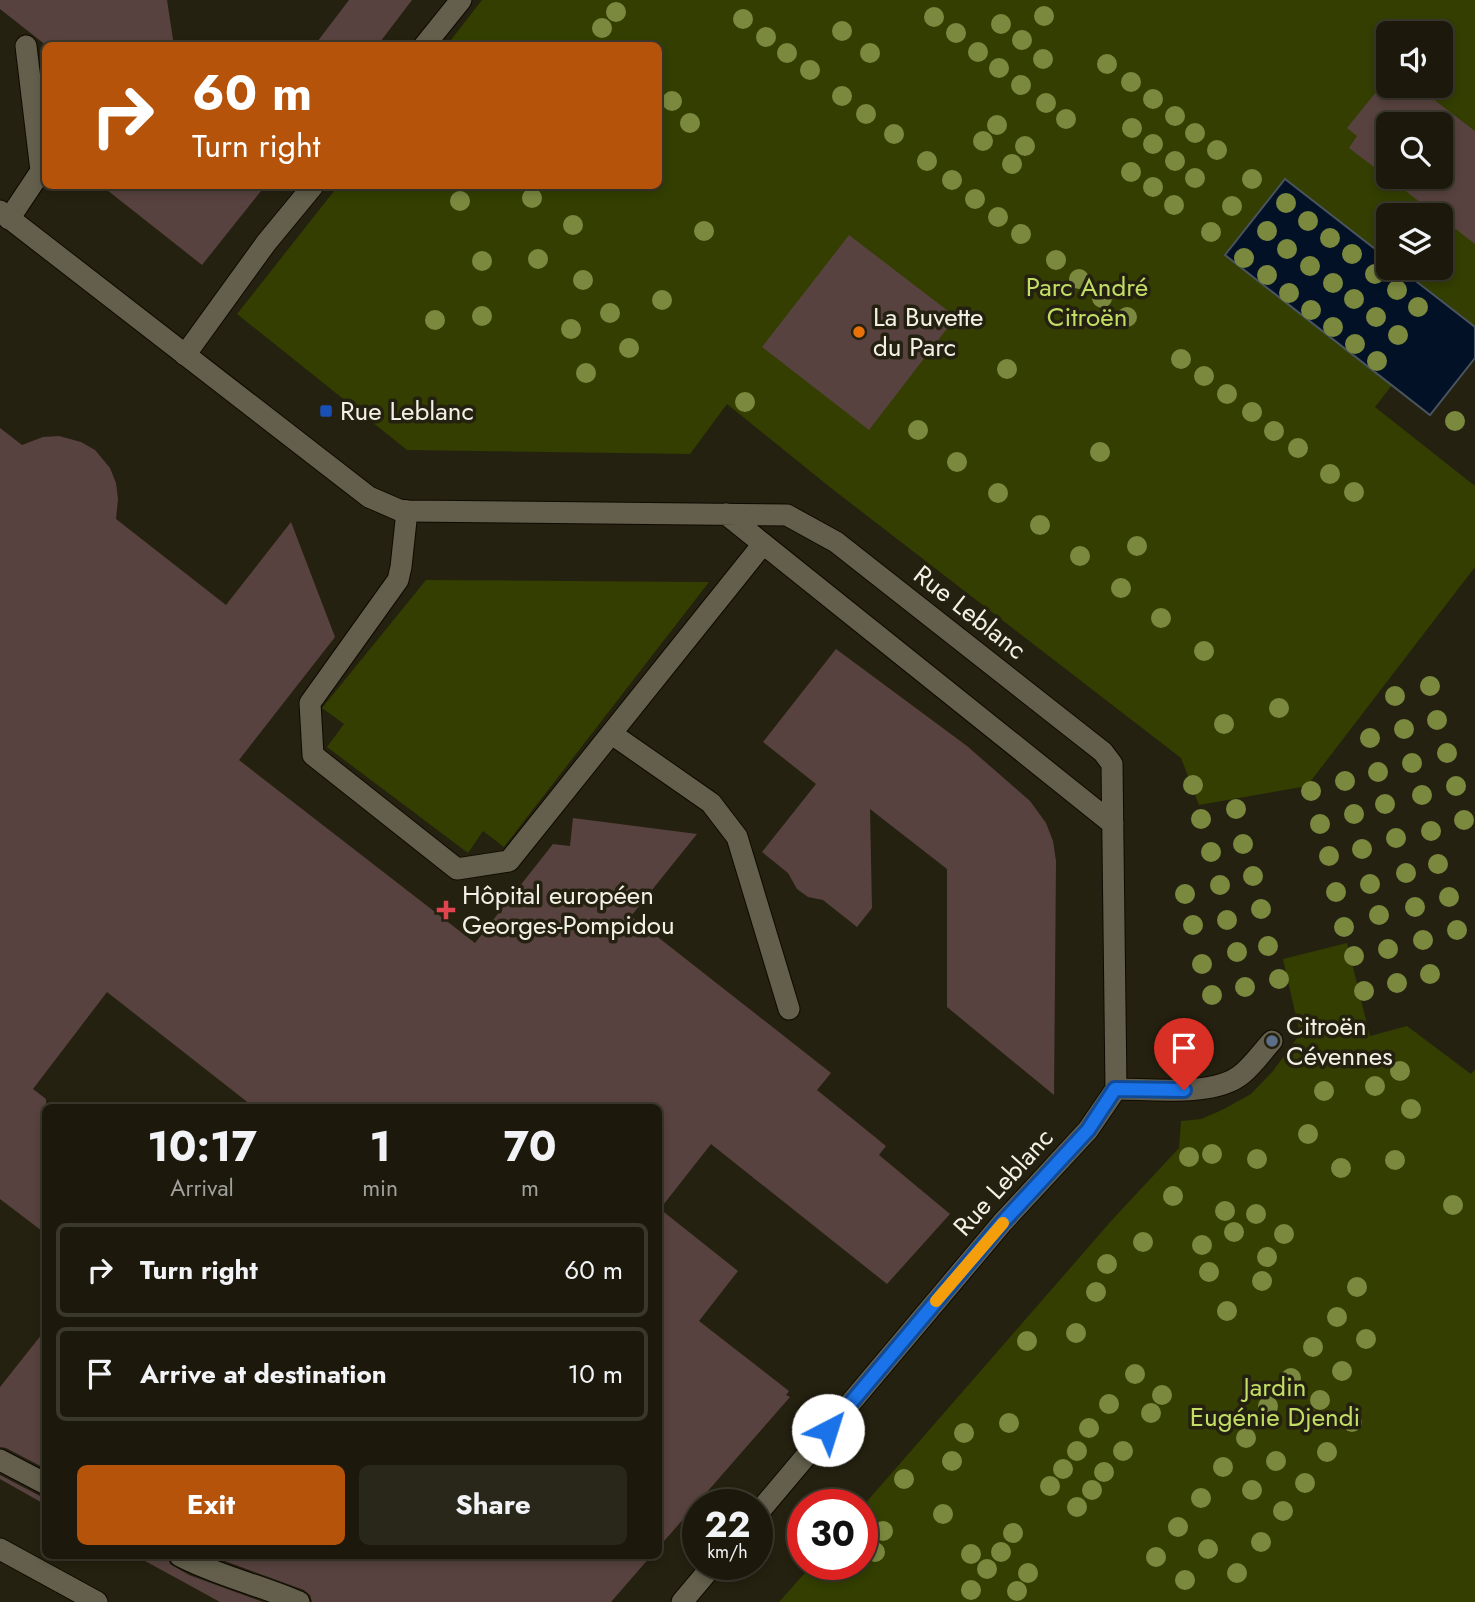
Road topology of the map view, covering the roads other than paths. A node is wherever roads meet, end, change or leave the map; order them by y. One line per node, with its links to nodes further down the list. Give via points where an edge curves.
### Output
1 (461, 0): 2 (street)
2 (427, 42)
3 (26, 46): 5 (street, via 41,171)
4 (311, 189): 6 (street)
5 (5, 215): 6 (street, Rue Leblanc)
6 (185, 355): 7 (street, Rue Leblanc, via 369,498)
7 (407, 511): 8 (street, Rue Leblanc); 10 (street, via 398,580 310,703 313,755 457,869 509,861)
8 (726, 514): 9 (street); 11 (street, Rue Leblanc, via 787,515 836,542 1103,752 1112,764)
9 (763, 544): 10 (street); 11 (street)
10 (612, 734): 12 (street, via 711,803 737,837)
11 (1113, 824): 14 (street, Rue Leblanc)
12 (789, 1009)
13 (1272, 1041): 14 (street, via 1241,1075 1223,1085 1200,1090)
14 (1115, 1089): 17 (street, Rue Leblanc, via 1088,1130 1002,1223)
15 (0, 1460): 16 (street)
16 (42, 1482)
17 (773, 1495)
18 (0, 1549): 21 (street)
19 (186, 1559): 22 (street)
20 (701, 1580): 23 (street)
21 (97, 1602)
22 (299, 1602)
23 (682, 1602)

